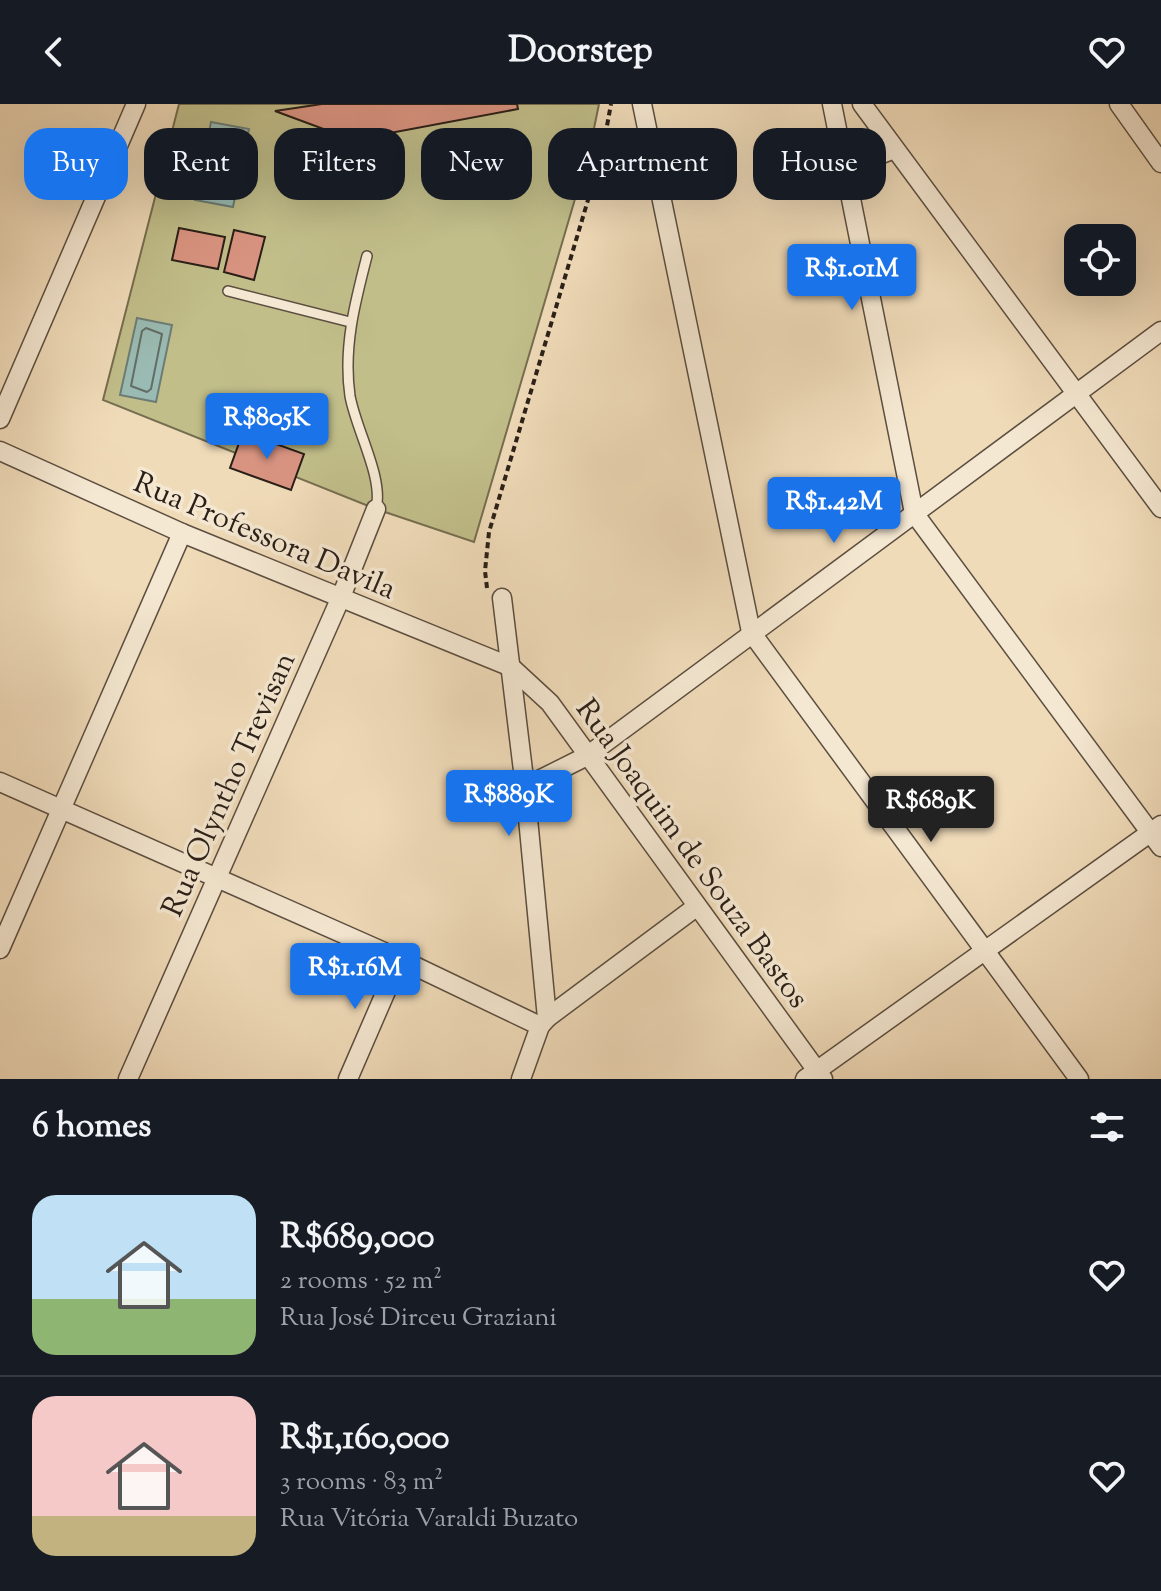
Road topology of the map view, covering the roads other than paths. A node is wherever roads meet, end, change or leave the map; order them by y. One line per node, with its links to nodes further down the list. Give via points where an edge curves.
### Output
1 (136, 104): 16 (street)
2 (642, 104): 24 (street)
3 (832, 104): 6 (street)
4 (862, 104): 7 (street)
5 (1119, 104): 9 (street)
6 (837, 128)
7 (894, 149): 8 (street); 15 (street)
8 (886, 152)
9 (1161, 163)
10 (851, 200): 20 (street)
11 (367, 256): 13 (lane)
12 (228, 291): 13 (lane)
13 (350, 322): 19 (lane, via 350,395 380,494)
14 (1161, 331): 15 (street)
15 (1078, 394): 18 (street); 20 (street)
16 (0, 419)
17 (0, 451): 21 (street, Rua Professora Davila)
18 (1161, 508)
19 (376, 509): 23 (street, Rua Olyntho Trevisan)
20 (914, 513): 24 (street); 30 (street)
21 (182, 533): 23 (street, Rua Professora Davila); 29 (street)
22 (495, 594): 25 (street)
23 (341, 597): 25 (street, Rua Professora Davila); 31 (street, Rua Olyntho Trevisan)
24 (751, 632): 26 (street); 34 (street)
25 (511, 667): 26 (street, Rua Joaquim de Souza Bastos, via 550,703); 28 (street)
26 (587, 756): 28 (street); 32 (street, Rua Joaquim de Souza Bastos)
27 (0, 782): 29 (street)
28 (525, 787): 36 (street)
29 (61, 809): 31 (street); 33 (street)
30 (1157, 835): 34 (street)
31 (218, 878): 35 (street); 38 (street, Rua Olyntho Trevisan)
32 (696, 907): 36 (street); 37 (street, Rua Joaquim de Souza Bastos)
33 (0, 949)
34 (985, 953): 37 (street); 41 (street)
35 (400, 959): 36 (street); 39 (street)
36 (544, 1022): 40 (street)
37 (815, 1076)
38 (128, 1079)
39 (348, 1079)
40 (521, 1079)
41 (1079, 1079)

